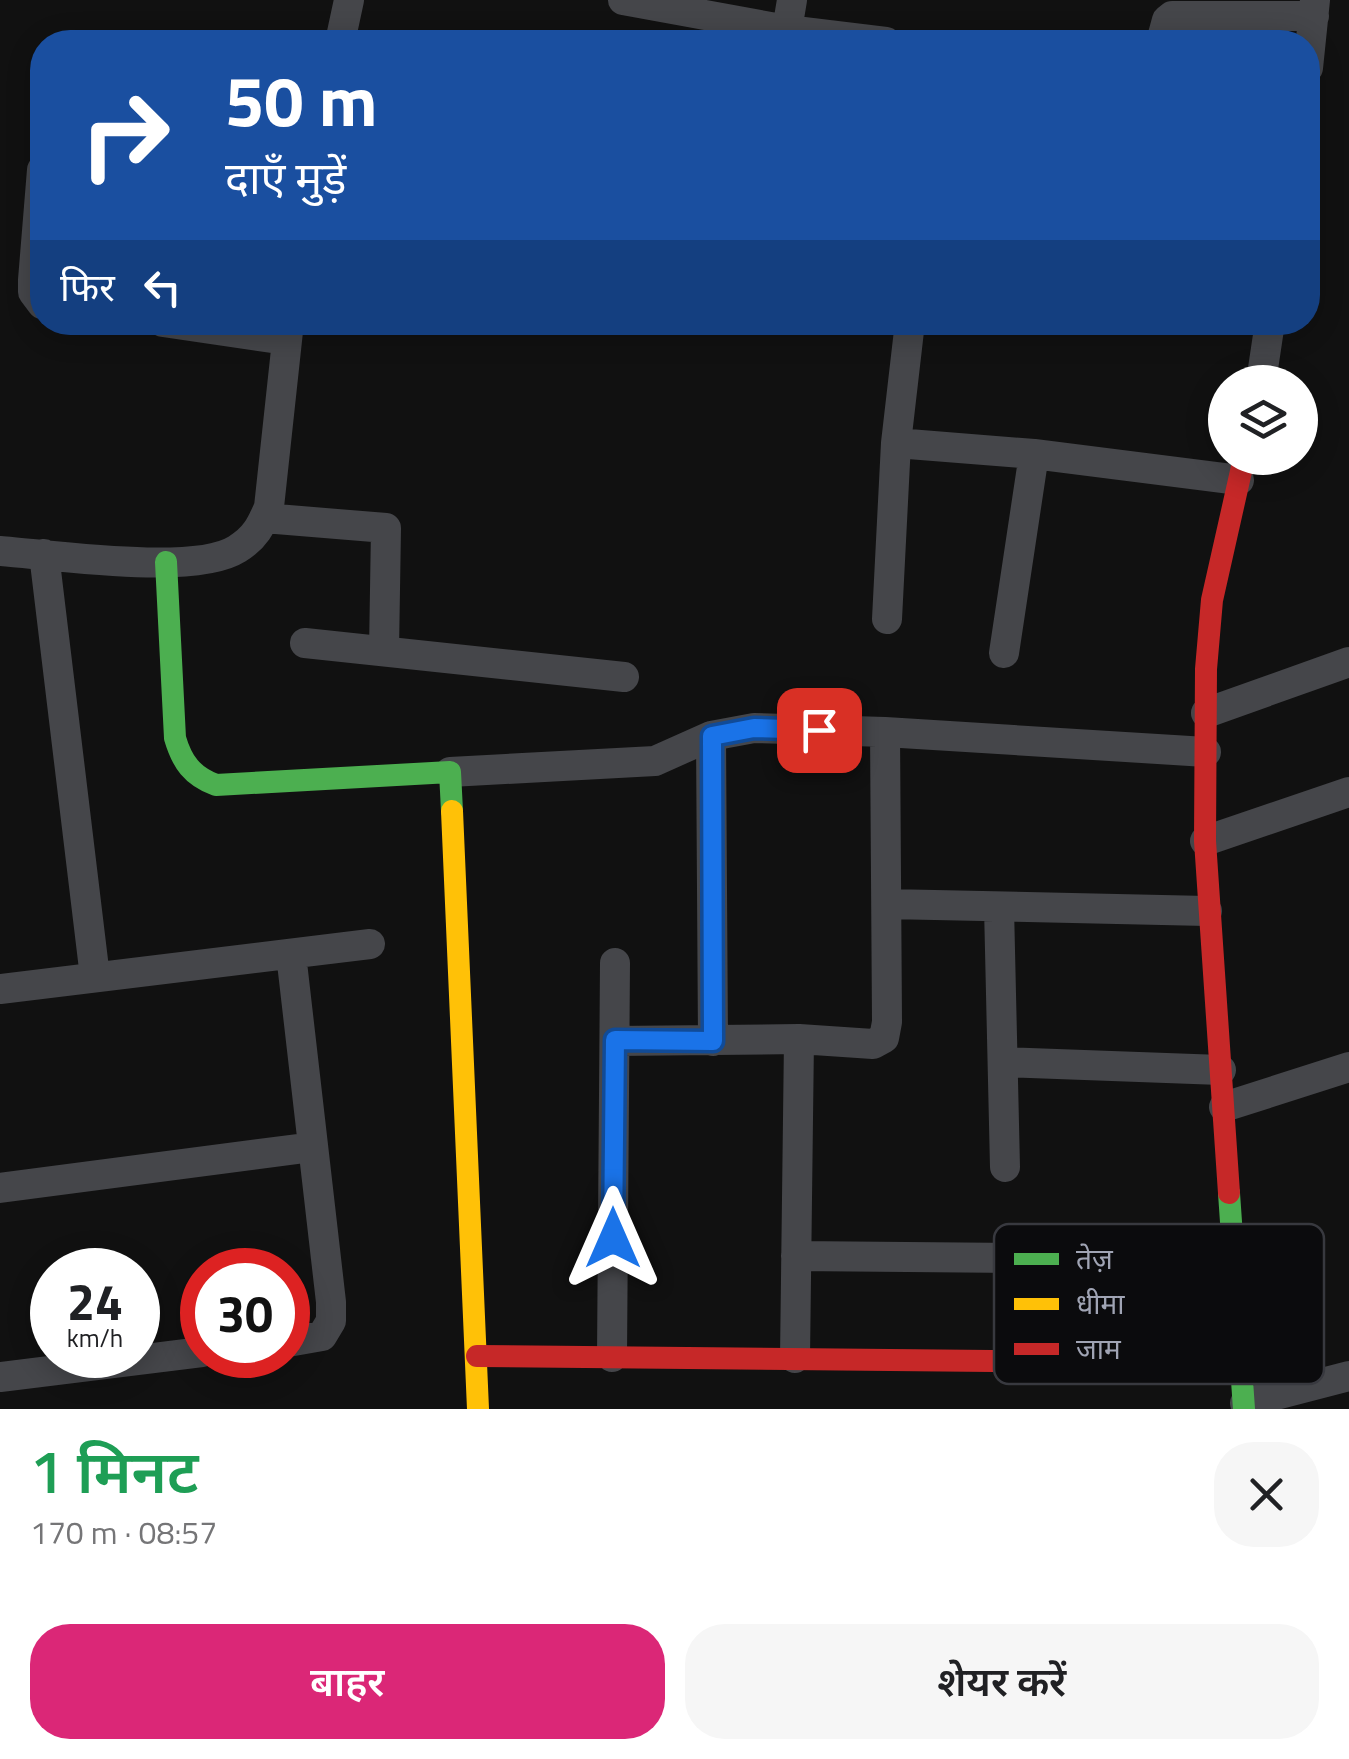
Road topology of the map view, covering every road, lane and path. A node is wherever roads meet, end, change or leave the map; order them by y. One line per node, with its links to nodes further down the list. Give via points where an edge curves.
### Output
1 (349, 0): 5 (street)
2 (622, 0): 4 (street)
3 (1314, 8): 7 (street, via 1172,16)
4 (789, 15): 6 (street)
5 (343, 30)
6 (843, 30)
7 (1165, 30)
8 (288, 335): 16 (street)
9 (908, 335): 12 (street)
10 (1268, 335): 11 (street)
11 (1264, 365)
12 (896, 443): 13 (street); 20 (street)
13 (1034, 454): 14 (street); 23 (street)
14 (1208, 467)
15 (1241, 475): 26 (street, via 1212,600)
16 (264, 518): 19 (street, via 258,533 234,551); 22 (street, via 386,528)
17 (0, 551): 18 (street)
18 (44, 554): 19 (street); 39 (street)
19 (166, 562): 30 (street, via 175,738 182,763 197,779 216,784)
20 (886, 619)
21 (305, 642): 22 (street)
22 (384, 651): 25 (street)
23 (1004, 653)
24 (1349, 662): 26 (street)
25 (624, 677)
26 (1206, 712): 29 (street)
27 (885, 732): 28 (street, via 754,728); 29 (street); 33 (street)
28 (712, 736): 30 (street, via 656,761); 43 (street)
29 (1206, 752): 32 (street)
30 (450, 772): 56 (street)
31 (1349, 792): 32 (street)
32 (1204, 841): 35 (street)
33 (887, 904): 34 (street); 41 (street, via 884,1038 873,1044)
34 (999, 907): 35 (street); 44 (street)
35 (1208, 911): 46 (street)
36 (370, 944): 37 (street)
37 (290, 954): 39 (street); 48 (street)
38 (615, 963): 42 (street)
39 (95, 977): 40 (street)
40 (0, 989)
41 (799, 1039): 43 (street); 52 (street)
42 (615, 1040): 43 (street); 57 (street)
43 (713, 1041)
44 (1003, 1062): 46 (street); 49 (street)
45 (1349, 1067): 47 (street)
46 (1221, 1070): 47 (street)
47 (1224, 1107): 51 (street)
48 (313, 1147): 50 (street); 54 (street, via 331,1321 322,1336)
49 (1005, 1167)
50 (0, 1188)
51 (1231, 1224)
52 (796, 1256): 53 (street); 58 (street)
53 (994, 1258)
54 (310, 1338)
55 (180, 1355): 61 (street)
56 (477, 1356): 57 (street); 65 (street)
57 (612, 1357): 58 (street)
58 (795, 1358): 59 (street)
59 (994, 1361)
60 (1349, 1376): 62 (street)
61 (0, 1377)
62 (1324, 1383)
63 (1321, 1384): 64 (street)
64 (1245, 1406)
65 (478, 1409)

